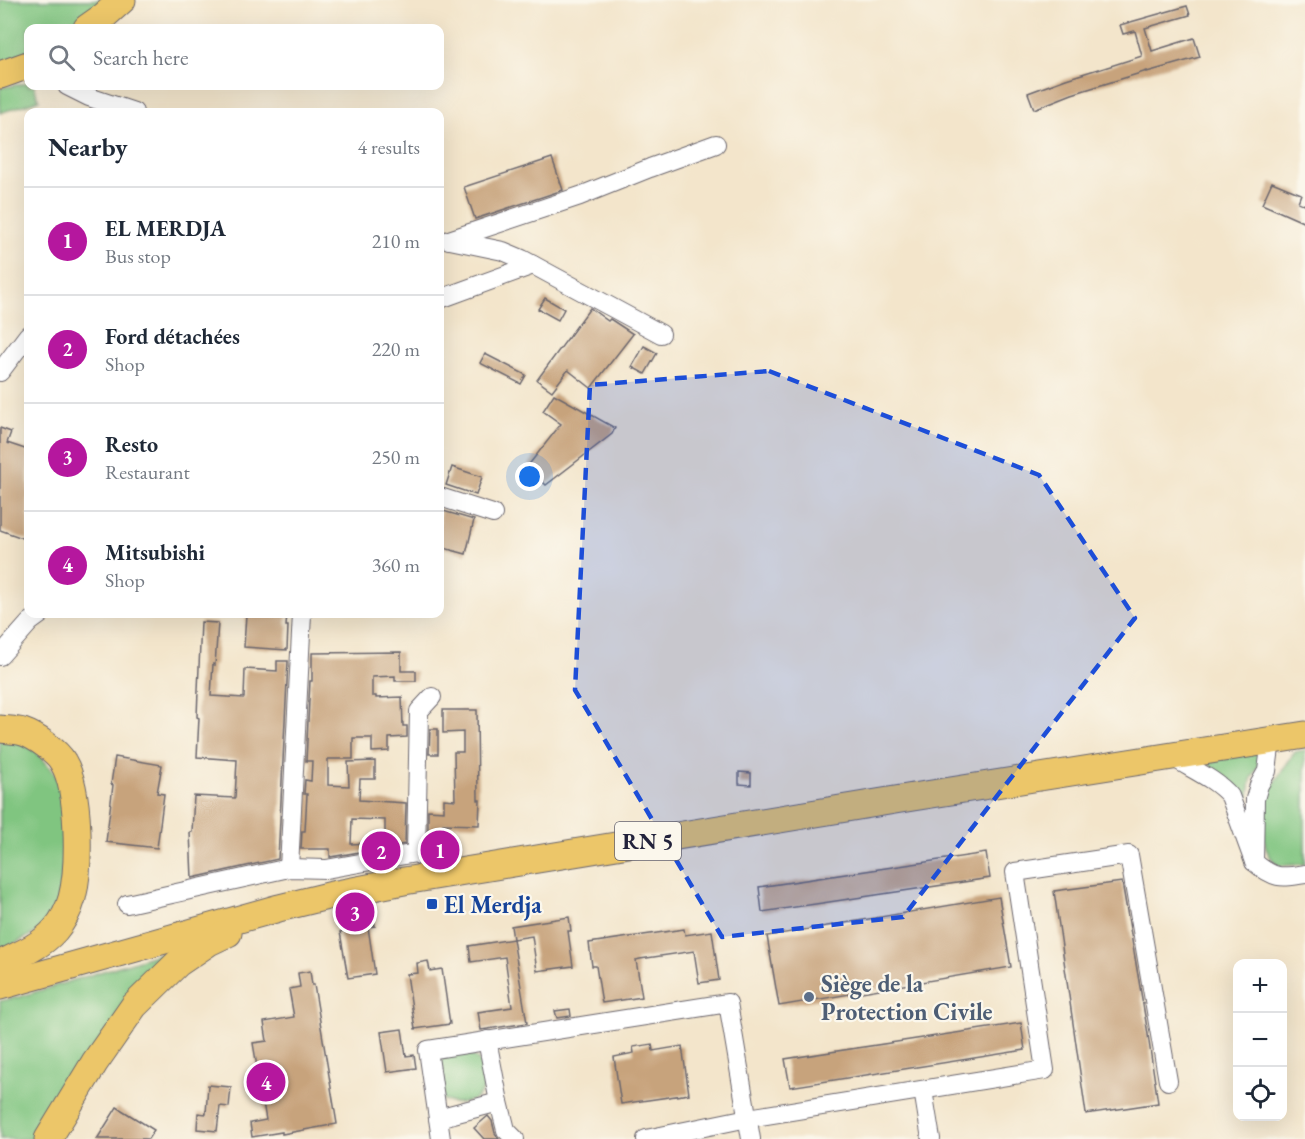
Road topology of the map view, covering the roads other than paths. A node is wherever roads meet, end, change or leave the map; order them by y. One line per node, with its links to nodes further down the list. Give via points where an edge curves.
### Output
1 (122, 0): 2 (highway)
2 (93, 24)
3 (24, 66): 4 (highway)
4 (0, 75)
5 (74, 90): 6 (street)
6 (107, 108)
7 (716, 144): 8 (street, via 580,196)
8 (444, 238): 9 (street, via 503,251)
9 (533, 265): 10 (street); 11 (street)
10 (444, 298)
11 (661, 334)
12 (24, 340): 13 (street)
13 (0, 372)
14 (444, 498): 15 (street)
15 (493, 514)
16 (36, 618): 18 (street)
17 (302, 618): 27 (street)
18 (0, 656)
19 (432, 697): 25 (street, via 419,711)
20 (1305, 721): 22 (highway, RN 5)
21 (0, 729): 31 (highway, via 24,732 63,762 77,826 75,876 66,913 45,940)
22 (1270, 733): 23 (highway, RN 5); 24 (highway, RN 5); 25 (highway, RN 5, via 1171,740); 26 (street, via 1267,771 1256,799)
23 (1305, 735)
24 (1171, 756): 26 (street, via 1224,788); 30 (highway, RN 5, via 470,869)
25 (423, 857): 27 (street, via 326,869); 31 (highway, RN 5, via 287,888)
26 (1254, 862): 28 (street, via 1277,877)
27 (289, 868): 29 (street)
28 (1305, 874)
29 (127, 904)
30 (279, 908): 32 (highway, RN 5); 39 (highway, via 209,942 155,984 134,1006 95,1062)
31 (0, 965)
32 (0, 986)
33 (487, 1040): 36 (street); 37 (street, via 428,1050); 38 (street, via 728,1003)
34 (1168, 1080): 35 (street, via 1129,855 1015,872 1045,1070)
35 (923, 1090): 38 (street); 44 (street)
36 (499, 1102): 37 (street); 41 (street, via 506,1130)
37 (438, 1118): 40 (street)
38 (748, 1118): 42 (street); 43 (street)
39 (48, 1139)
40 (441, 1139)
41 (515, 1139)
42 (646, 1139)
43 (751, 1139)
44 (931, 1139)

